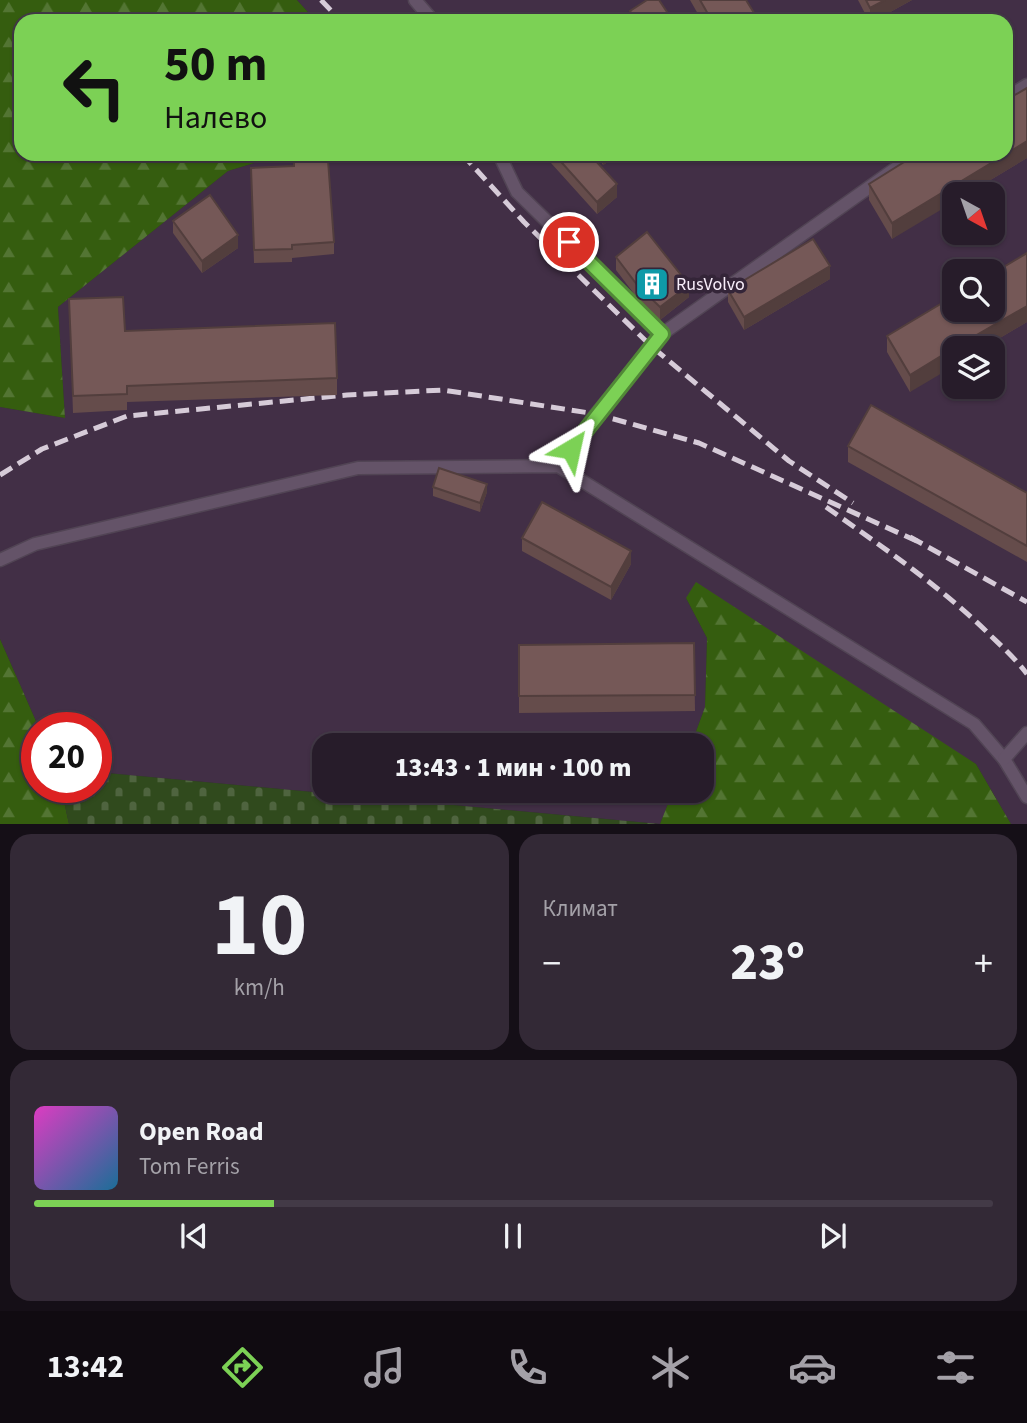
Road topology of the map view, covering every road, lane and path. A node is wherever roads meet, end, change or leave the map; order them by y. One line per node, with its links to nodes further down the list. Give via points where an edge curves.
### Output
1 (415, 0): 2 (lane)
2 (427, 14)
3 (502, 161): 5 (lane, via 517,192)
4 (906, 161): 5 (lane)
5 (662, 334): 6 (lane)
6 (558, 466): 7 (lane, via 358,468 35,544); 9 (lane, via 974,724)
7 (0, 560)
8 (1027, 733): 9 (lane)
9 (1004, 759): 10 (lane)
10 (1027, 797)

